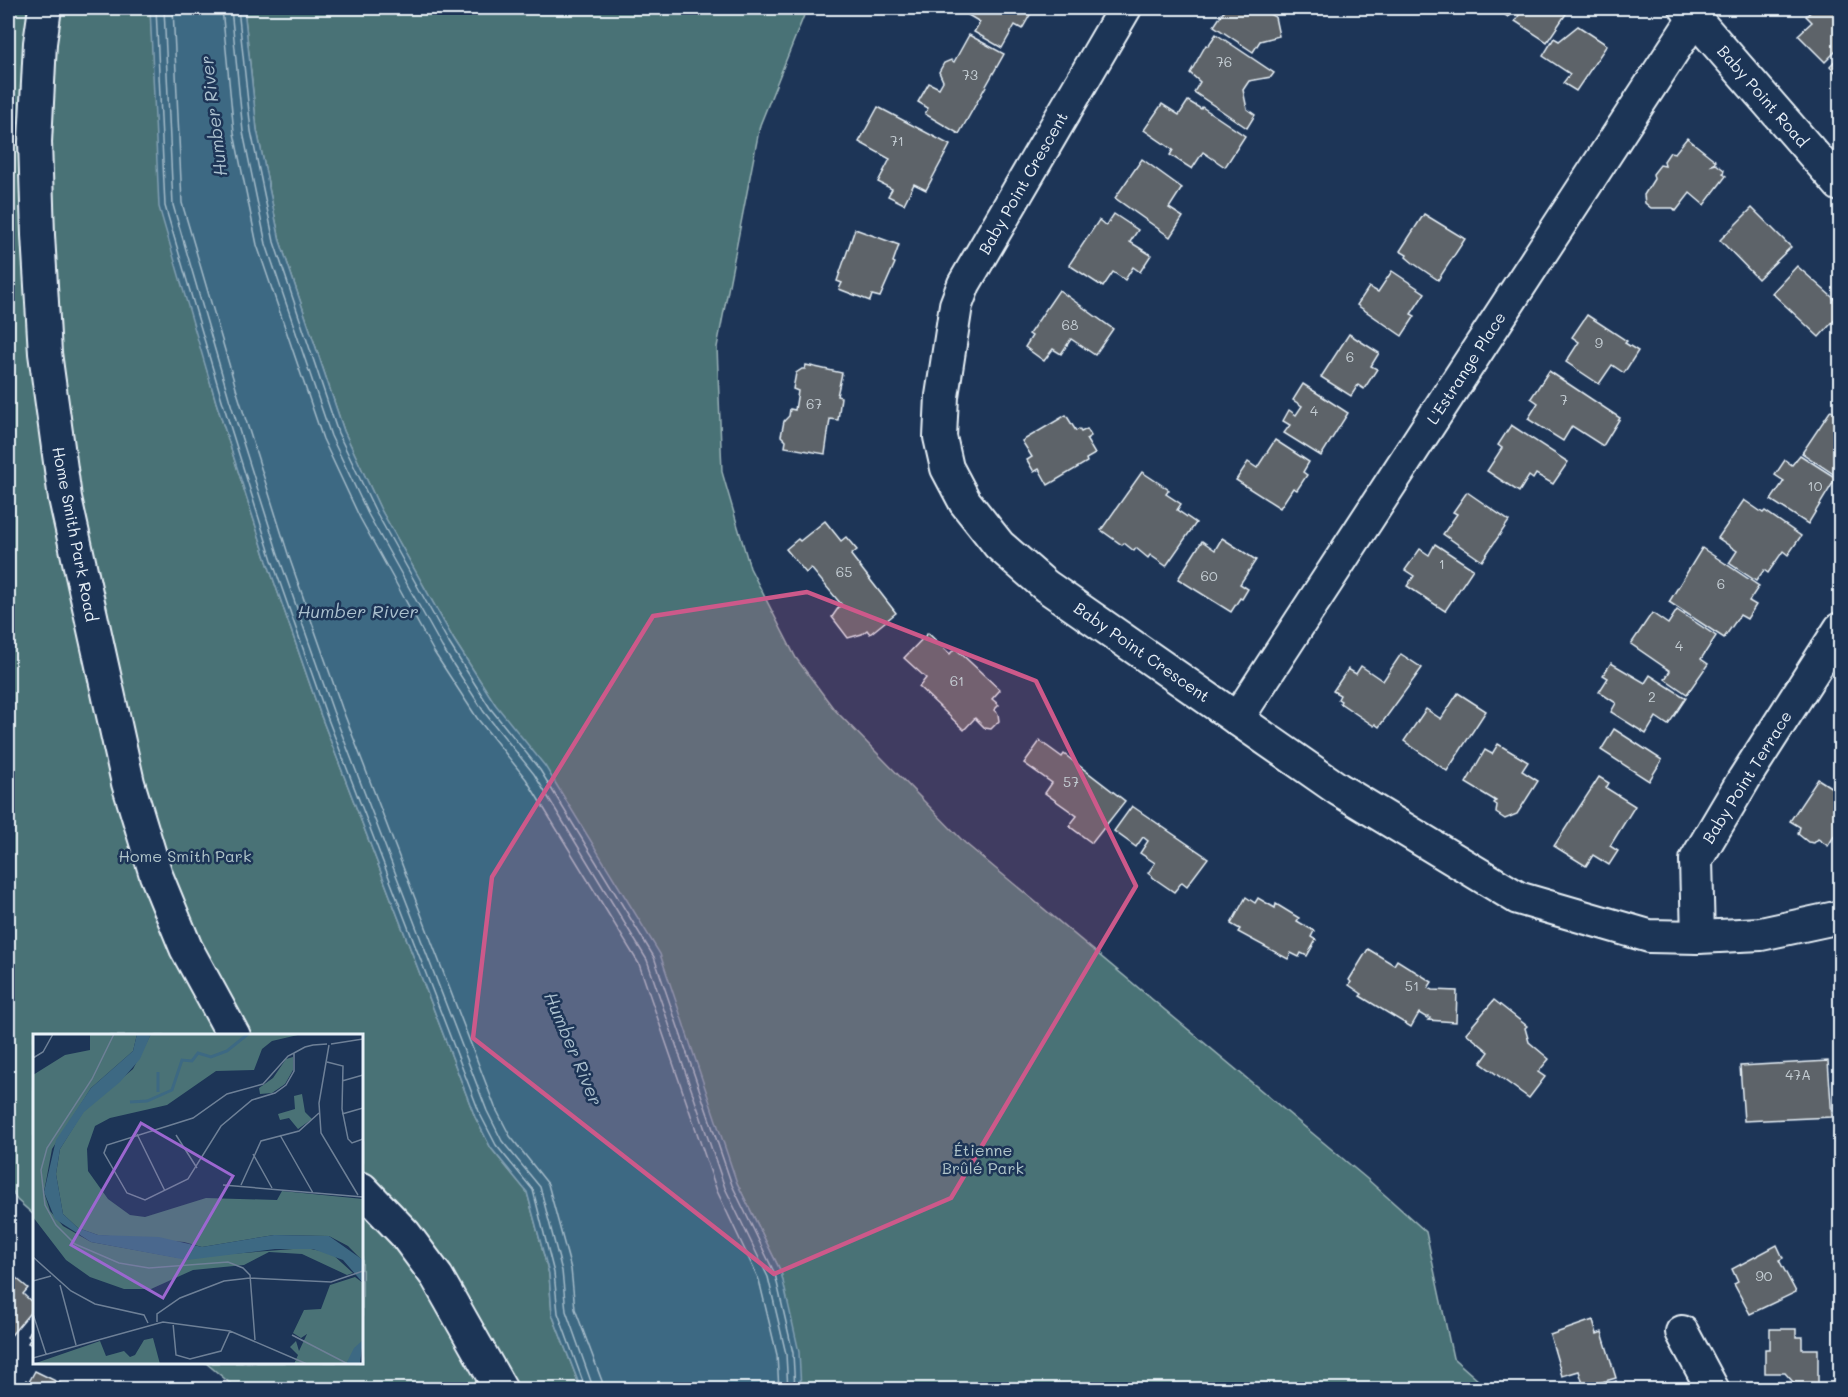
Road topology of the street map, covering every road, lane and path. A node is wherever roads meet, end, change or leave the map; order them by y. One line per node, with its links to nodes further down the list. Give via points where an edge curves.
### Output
1 (45, 8): 9 (street, Home Smith Park Road, via 35,142 38,235 45,353 64,498 128,783 156,874 186,948)
2 (1125, 8): 6 (street, Baby Point Crescent, via 964,284 949,342 940,437 947,468 965,502 999,545 1046,586)
3 (1690, 12): 4 (street, Baby Point Road); 6 (street, L'Estrange Place)
4 (1840, 185)
5 (1840, 629): 8 (street, Baby Point Terrace, via 1696,860)
6 (1237, 719): 8 (street, Baby Point Crescent, via 1338,789 1518,898 1649,936)
7 (1840, 917): 8 (street, Baby Point Crescent, via 1761,934)
8 (1698, 937)
9 (233, 1034)
10 (363, 1190): 12 (street, via 405,1234 437,1277)
11 (1682, 1332): 13 (street)
12 (501, 1389)
13 (1713, 1389)

